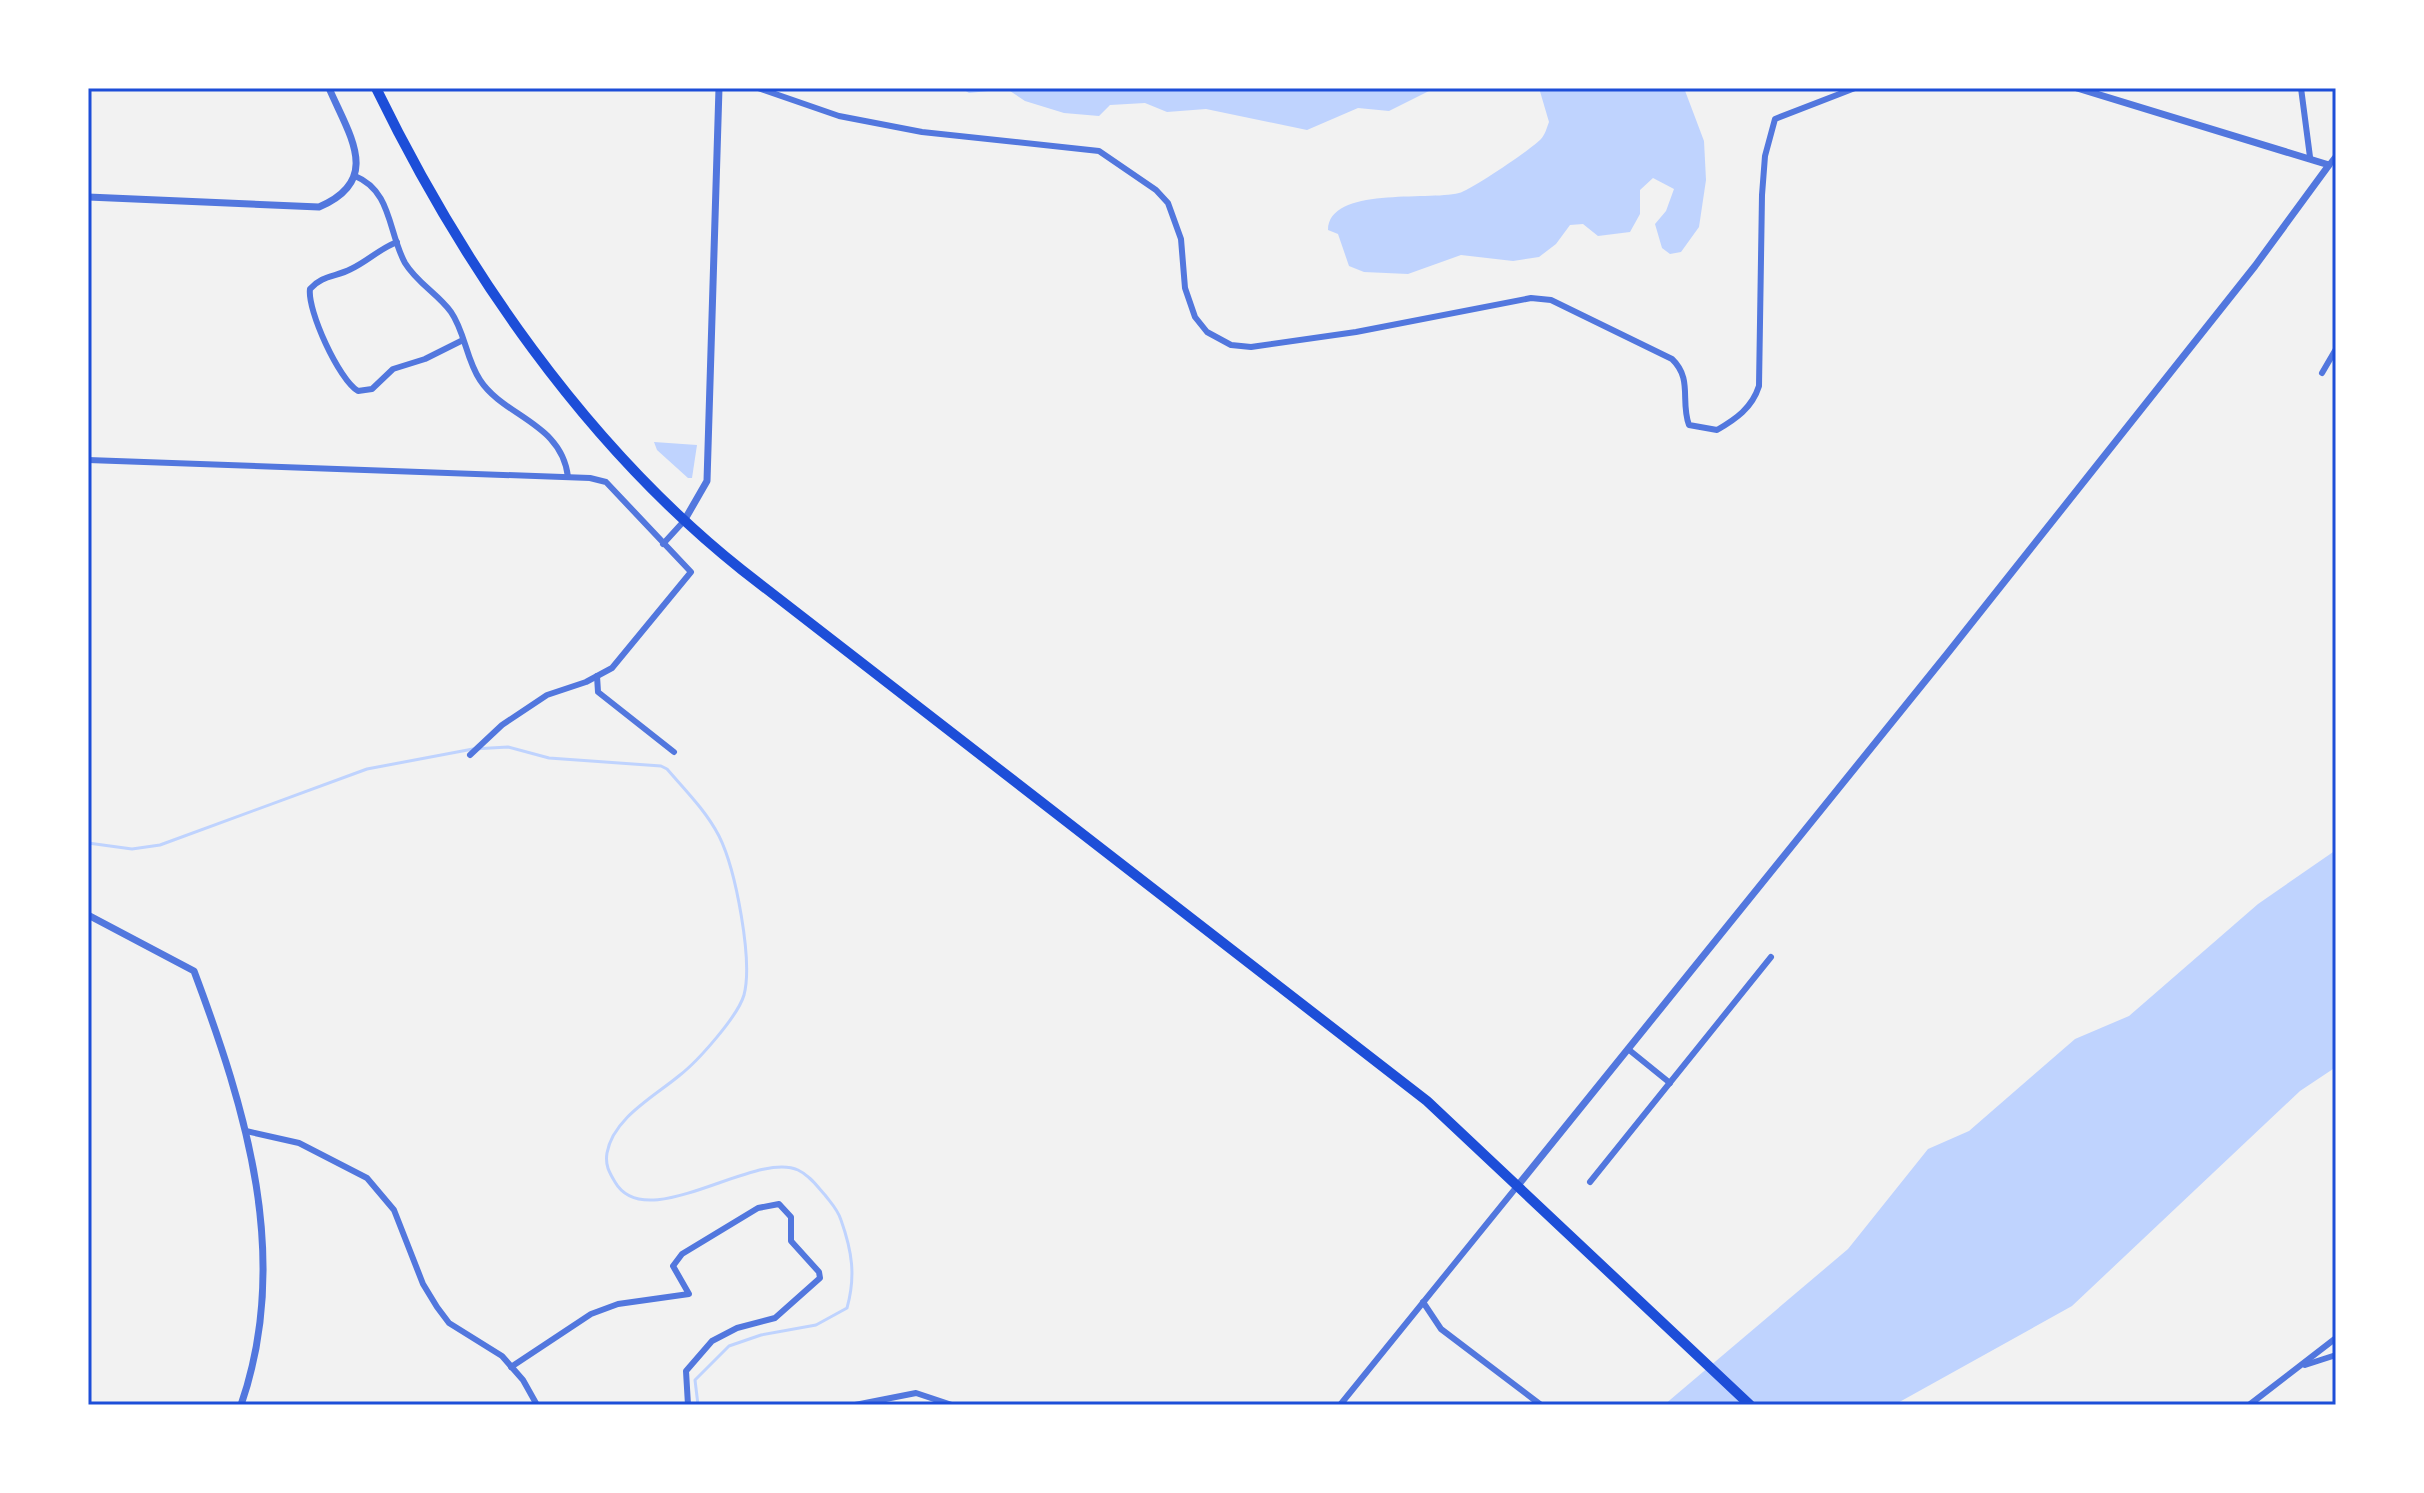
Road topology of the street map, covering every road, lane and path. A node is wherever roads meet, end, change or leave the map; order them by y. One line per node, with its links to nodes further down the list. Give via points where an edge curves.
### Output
1 (329, 88): 11 (street, via 356,154)
2 (376, 88): 19 (highway, via 474,261 530,343 614,448)
3 (719, 88): 19 (street, via 707,481)
4 (758, 88): 5 (street, via 839,116 922,132 1099,151 1168,203 1181,239 1185,288 1195,317 1207,332 1231,345 1251,347 1356,332 1531,298 1551,300 1672,359 1683,369 1689,425 1717,430 1754,401 1759,386 1762,195 1769,133 1775,119)
5 (1855, 88)
6 (2077, 88): 9 (street)
7 (2301, 88): 9 (street)
8 (2336, 156): 10 (street)
9 (2310, 157): 10 (street)
10 (2329, 165): 26 (street, via 2255,266)
11 (355, 176): 12 (street, via 348,192 319,207); 13 (street, via 378,190)
12 (88, 197)
13 (397, 242): 14 (street, via 421,283 452,314); 14 (street, via 310,289 314,314 345,381 358,391 372,389 393,369)
14 (463, 340): 18 (street, via 479,379 554,443)
15 (2336, 349): 16 (street)
16 (2322, 373)
17 (88, 460): 18 (street)
18 (568, 477): 20 (street, via 606,482)
19 (684, 521): 20 (street); 30 (highway, via 1427,1101)
20 (663, 544): 21 (street, via 691,572 612,668)
21 (597, 676): 22 (street, via 598,692); 23 (street, via 547,695)
22 (674, 752)
23 (470, 755)
24 (88, 915): 28 (street, via 194,971 228,1062)
25 (1771, 957): 27 (street)
26 (1628, 1049): 27 (street); 30 (street)
27 (1670, 1083): 29 (street)
28 (246, 1131): 35 (street, via 299,1143 367,1178 394,1210 423,1284 449,1323); 36 (street, via 261,1208 265,1277 260,1345)
29 (1590, 1182)
30 (1519, 1184): 31 (street); 43 (highway)
31 (1423, 1302): 41 (street); 42 (street, via 1441,1329)
32 (2336, 1338): 34 (street)
33 (2336, 1355): 34 (street)
34 (2302, 1366): 44 (street)
35 (511, 1367): 37 (street); 38 (street, via 591,1314 618,1304 689,1294 673,1266 682,1254 758,1208 779,1204 791,1217 791,1241 820,1278 775,1318 737,1328 696,1356 686,1371)
36 (241, 1405)
37 (537, 1405)
38 (688, 1405)
39 (855, 1405): 40 (street, via 916,1393)
40 (952, 1405)
41 (1340, 1405)
42 (1541, 1405)
43 (1750, 1405)
44 (2249, 1405)

